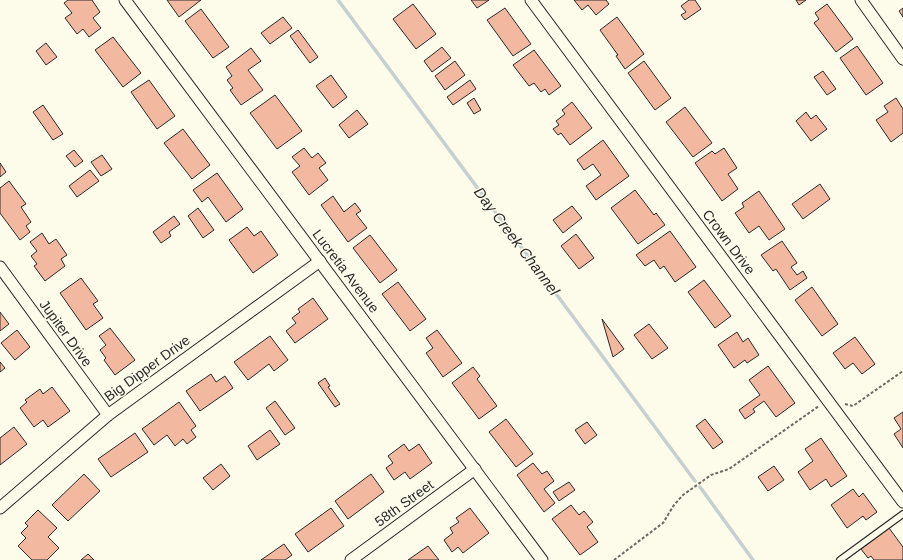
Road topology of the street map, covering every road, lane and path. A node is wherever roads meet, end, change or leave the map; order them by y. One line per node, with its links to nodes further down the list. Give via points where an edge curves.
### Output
1 (125, 0): 5 (street, Lucretia Avenue)
2 (531, 0): 8 (street, Crown Drive)
3 (861, 0): 4 (street)
4 (903, 59)
5 (320, 261): 9 (street, Big Dipper Drive); 10 (street, Lucretia Avenue)
6 (0, 267): 9 (street, Jupiter Drive)
7 (903, 371): 8 (path, via 853,406)
8 (828, 400): 11 (street, Crown Drive); 16 (path, via 729,469 711,475 683,495 663,523)
9 (108, 415): 12 (street, Big Dipper Drive)
10 (475, 469): 14 (street, 58th Street); 15 (street, Lucretia Avenue)
11 (903, 502)
12 (0, 508)
13 (903, 514): 17 (lane)
14 (351, 560)
15 (542, 560)
16 (614, 560)
17 (840, 560)

